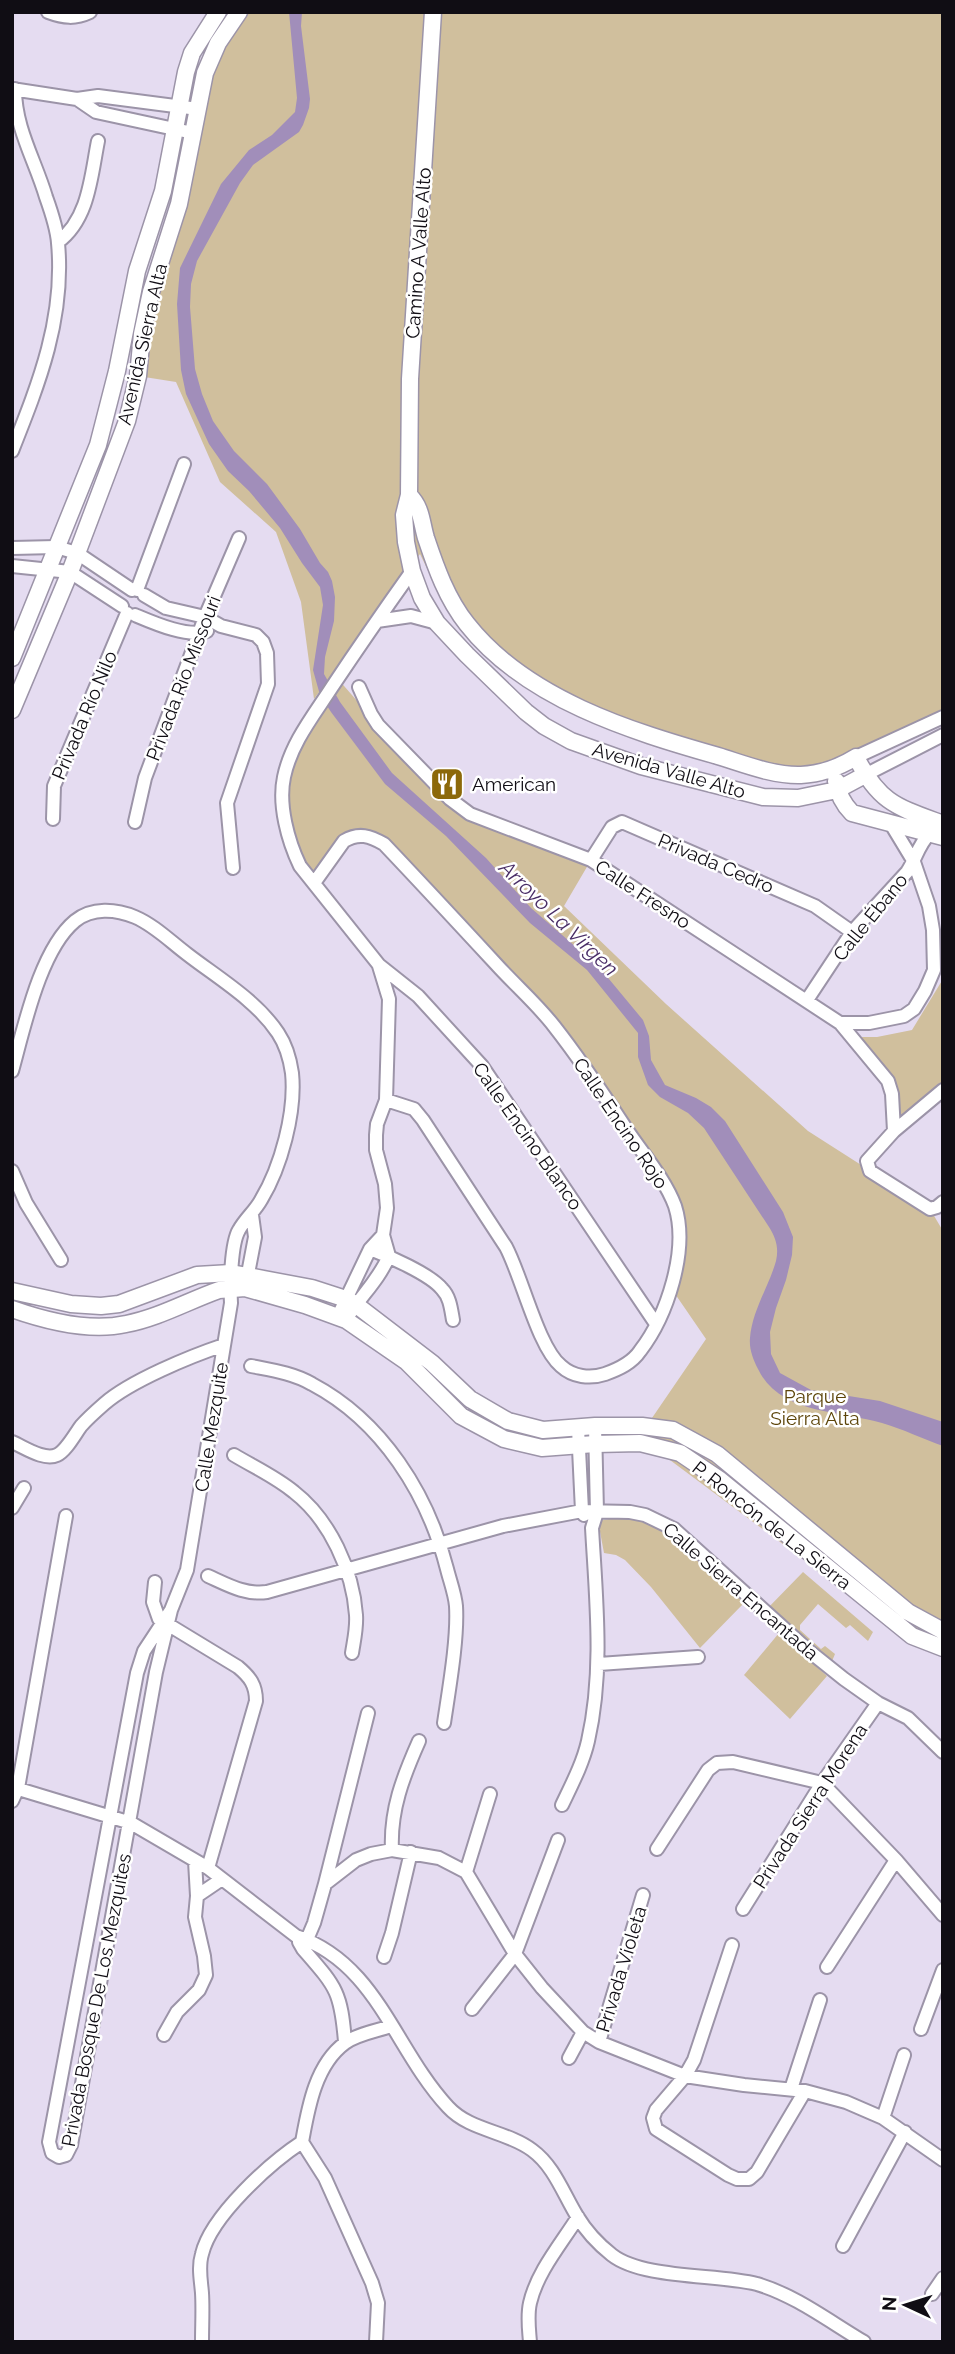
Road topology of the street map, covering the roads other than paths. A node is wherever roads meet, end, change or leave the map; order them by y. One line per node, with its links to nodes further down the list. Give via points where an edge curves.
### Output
1 (48, 12): 2 (street, via 68,18)
2 (90, 12)
3 (218, 12): 9 (street, Avenida Sierra Alta, via 192,52)
4 (239, 12): 10 (street, Avenida Sierra Alta, via 218,43)
5 (433, 12): 20 (street, Camino A Valle Alto, via 410,379)
6 (14, 89): 7 (street); 15 (street, via 19,124)
7 (78, 99): 8 (street, via 98,96); 11 (street, via 96,112)
8 (125, 101): 9 (street); 11 (street)
9 (178, 105): 10 (street); 12 (street, Avenida Sierra Alta)
10 (198, 109): 13 (street, Avenida Sierra Alta)
11 (123, 117): 12 (street)
12 (175, 129): 13 (street); 16 (street, Avenida Sierra Alta)
13 (193, 133): 17 (street, Avenida Sierra Alta)
14 (98, 141): 15 (street, via 84,210 70,233)
15 (58, 242): 18 (street, via 57,306 45,367)
16 (125, 331): 17 (street); 22 (street, Avenida Sierra Alta, via 98,445)
17 (142, 334): 24 (street, Avenida Sierra Alta, via 127,421)
18 (12, 451)
19 (184, 464): 29 (street)
20 (409, 495): 27 (street, Avenida Valle Alto, via 404,514); 42 (street, Avenida Valle Alto, via 418,503 448,596 481,642 514,670 595,715 657,739 778,773)
21 (239, 538): 31 (street, Privada Río Missouri)
22 (56, 547): 23 (street); 24 (street); 26 (street, Avenida Sierra Alta)
23 (12, 548)
24 (77, 553): 28 (street, Avenida Sierra Alta); 29 (street)
25 (12, 566): 26 (street)
26 (48, 568): 28 (street); 36 (street, Avenida Sierra Alta)
27 (412, 571): 32 (street); 33 (street, Avenida Valle Alto)
28 (70, 572): 30 (street); 38 (street, Avenida Sierra Alta)
29 (138, 592): 30 (street, via 125,593); 30 (street, via 145,608); 31 (street, via 166,608)
30 (128, 611): 35 (street, via 159,625); 45 (street, Privada Río Nilo, via 54,786)
31 (205, 617): 34 (street); 35 (street, Privada Río Missouri)
32 (377, 621): 33 (street, via 411,616); 52 (street, via 299,738 283,779 293,852)
33 (438, 623): 44 (street, Avenida Valle Alto, via 526,712 571,741 641,766 763,797 798,798)
34 (221, 626): 35 (street); 51 (street, via 256,635 263,642 268,668 268,684 226,803)
35 (200, 634): 46 (street, Privada Río Missouri, via 145,778)
36 (12, 658)
37 (359, 687): 49 (street, Calle Fresno, via 378,725 470,814)
38 (12, 710)
39 (943, 717): 41 (street, Avenida Valle Alto)
40 (943, 734): 43 (street, Avenida Valle Alto)
41 (856, 757): 42 (street, Avenida Valle Alto); 43 (street)
42 (835, 769): 44 (street)
43 (865, 775): 44 (street, Avenida Valle Alto); 48 (street, via 888,802)
44 (837, 790): 47 (street, via 852,813)
45 (53, 819)
46 (135, 822)
47 (891, 824): 48 (street); 50 (street)
48 (939, 831): 50 (street, Calle Ébano, via 918,848)
49 (592, 860): 53 (street, Privada Cedro, via 612,827 622,822 815,906); 58 (street, Calle Fresno)
50 (914, 862): 53 (street, Calle Ébano); 55 (street, via 929,906)
51 (233, 868)
52 (314, 883): 54 (street); 76 (street, Calle Encino Rojo, via 344,841 369,836 384,844 553,1025 667,1189 675,1208 679,1233 676,1269)
53 (852, 932): 58 (street, Calle Ébano)
54 (379, 965): 56 (street, Calle Encino Blanco); 57 (street)
55 (938, 970): 59 (street, via 914,1010 904,1016)
56 (418, 996): 57 (street, via 402,993); 76 (street, Calle Encino Blanco, via 494,1082)
57 (389, 999): 62 (street)
58 (807, 1000): 59 (street, Calle Fresno)
59 (840, 1023): 63 (street, Calle Fresno, via 888,1081)
60 (12, 1071): 70 (street, Calle Mezquite, via 54,947 75,920 92,912 108,910 138,918 257,1009 285,1045 292,1087 275,1174 252,1215 255,1237)
61 (943, 1090): 63 (street)
62 (386, 1100): 66 (street, via 376,1135 387,1208); 76 (street, Calle Encino Rojo, via 414,1109 431,1131 506,1247 542,1337 562,1368 588,1378 621,1369 639,1353)
63 (894, 1131): 65 (street, via 867,1161 867,1167 930,1209)
64 (12, 1171): 69 (street)
65 (943, 1202)
66 (383, 1235): 67 (street); 68 (street)
67 (369, 1249): 68 (street); 72 (street)
68 (389, 1256): 72 (street, via 375,1283); 75 (street, via 443,1289)
69 (61, 1260)
70 (237, 1285): 71 (street, P. Roncón de La Sierra, via 197,1275 119,1304 101,1306); 72 (street, P. Roncón de La Sierra, via 312,1289); 73 (street, via 124,1325 69,1324); 74 (street, P. Roncón de La Sierra); 77 (street, Calle Mezquite)
71 (12, 1291)
72 (351, 1302): 74 (street); 80 (street, P. Roncón de La Sierra, via 484,1408 524,1426)
73 (13, 1310)
74 (342, 1318): 83 (street, P. Roncón de La Sierra, via 399,1356 461,1416 486,1430 533,1447)
75 (453, 1320)
76 (656, 1324)
77 (224, 1345): 81 (street, via 106,1402 60,1454 41,1455); 95 (street, Calle Mezquite, via 190,1550 181,1587)
78 (251, 1366): 91 (street, via 312,1383 346,1406 386,1444 420,1494)
79 (596, 1426): 80 (street, P. Roncón de La Sierra); 82 (street); 96 (street, P. Roncón de La Sierra, via 673,1430 692,1439 727,1462 908,1612)
80 (578, 1428): 83 (street)
81 (12, 1442)
82 (596, 1444): 83 (street, P. Roncón de La Sierra); 88 (street); 97 (street, P. Roncón de La Sierra, via 640,1443 692,1460 903,1629)
83 (578, 1447): 87 (street)
84 (234, 1455): 92 (street, via 295,1492 330,1535)
85 (24, 1488): 86 (street)
86 (12, 1508)
87 (582, 1511): 88 (street, Calle Sierra Encantada); 90 (street); 91 (street, Calle Sierra Encantada)
88 (597, 1512): 90 (street); 101 (street, Calle Sierra Encantada, via 645,1515 674,1529 809,1651)
89 (66, 1516): 107 (street)
90 (592, 1528): 100 (street)
91 (440, 1542): 92 (street, Calle Sierra Encantada); 103 (street, via 456,1605)
92 (347, 1570): 93 (street, Calle Sierra Encantada, via 257,1593); 98 (street, via 356,1615)
93 (208, 1576)
94 (155, 1582): 95 (street, via 155,1611)
95 (164, 1624): 110 (street, Calle Mezquite, via 144,1651 137,1673); 111 (street); 118 (street, via 238,1667 256,1689)
96 (943, 1631)
97 (943, 1648)
98 (352, 1653)
99 (698, 1657): 100 (street)
100 (599, 1664): 109 (street, via 588,1741)
101 (878, 1703): 105 (street, Calle Sierra Encantada, via 908,1718); 106 (street, Privada Sierra Morena)
102 (368, 1713): 121 (street)
103 (444, 1723)
104 (419, 1741): 114 (street, via 395,1808)
105 (943, 1752)
106 (822, 1783): 113 (street, via 733,1762 717,1763); 116 (street); 124 (street, Privada Sierra Morena)
107 (14, 1792): 110 (street)
108 (490, 1794): 119 (street)
109 (562, 1805)
110 (112, 1815): 111 (street); 111 (street, Privada Bosque De Los Mezquites, via 49,2142 52,2153 59,2157 66,2155 71,2145)
111 (131, 1823): 117 (street)
112 (558, 1840): 128 (street)
113 (657, 1849)
114 (392, 1850): 115 (street); 121 (street, via 356,1860)
115 (411, 1852): 119 (street, via 439,1858); 129 (street)
116 (896, 1860): 125 (street); 130 (street)
117 (195, 1861): 118 (street); 123 (street)
118 (208, 1868): 120 (street)
119 (466, 1872): 128 (street)
120 (222, 1879): 123 (street); 126 (street)
121 (325, 1884): 126 (street)
122 (643, 1895): 139 (street, Privada Violeta)
123 (197, 1896): 137 (street, via 195,1917 204,1956 204,1982)
124 (743, 1909)
125 (943, 1915)
126 (302, 1942): 134 (street, via 342,1959 359,1976); 138 (street, via 333,1984 342,2009)
127 (732, 1945): 142 (street, via 707,2026)
128 (515, 1954): 133 (street); 136 (street)
129 (384, 1957)
130 (827, 1967)
131 (943, 1970): 135 (street)
132 (820, 2000): 143 (street)
133 (472, 2009)
134 (391, 2026): 138 (street); 148 (street, via 450,2109 462,2119 531,2149 550,2167)
135 (921, 2029)
136 (583, 2032): 139 (street); 141 (street)
137 (164, 2035)
138 (345, 2042): 146 (street, via 330,2057 314,2090)
139 (599, 2042): 142 (street)
140 (904, 2055): 144 (street)
141 (569, 2058)
142 (685, 2076): 143 (street); 143 (street, via 656,2110 656,2129 737,2179 749,2179 757,2172)
143 (798, 2090): 144 (street, via 846,2102)
144 (883, 2118): 145 (street)
145 (905, 2132): 147 (street); 149 (street)
146 (302, 2142): 152 (street, via 281,2156 227,2211 207,2241 200,2272); 153 (street, via 325,2178 372,2283 378,2303)
147 (943, 2160)
148 (578, 2217): 154 (street, via 536,2286 529,2311); 155 (street, via 590,2235 621,2261 757,2285 789,2298)
149 (843, 2246)
150 (943, 2278): 151 (street)
151 (932, 2294)
152 (202, 2342)
153 (376, 2342)
154 (530, 2342)
155 (864, 2342)

